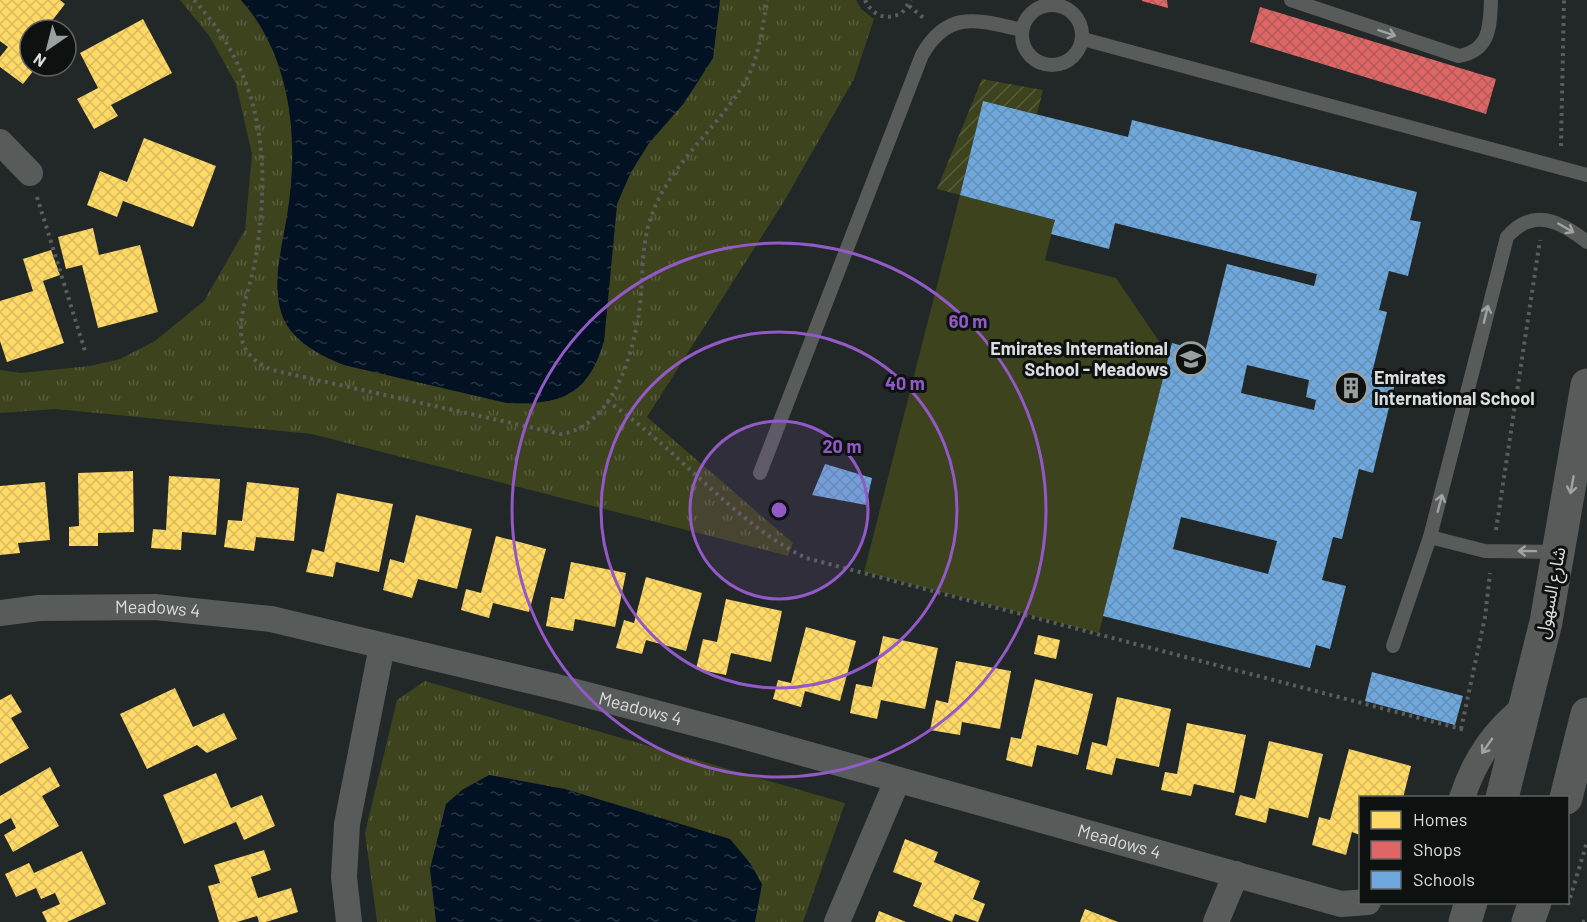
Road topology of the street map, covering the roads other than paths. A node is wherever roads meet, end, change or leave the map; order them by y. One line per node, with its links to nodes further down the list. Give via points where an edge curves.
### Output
1 (1291, 0): 4 (lane)
2 (1337, 0): 4 (lane)
3 (1491, 0): 4 (lane, one-way to 3, via 1460,56 1481,47 1488,37)
4 (1332, 14)
5 (1022, 30): 6 (lane, via 1034,10 1056,5 1076,16); 6 (lane, via 1028,53 1048,65 1071,59); 12 (lane, via 968,20 939,31 925,48)
6 (1083, 39): 9 (lane)
7 (0, 142): 8 (street)
8 (30, 173)
9 (1587, 175)
10 (1587, 242): 13 (lane, one-way to 10, via 1502,249 1515,228 1527,221 1558,223)
11 (1587, 386): 14 (main road, شارع السهول, one-way to 14)
12 (760, 473)
13 (1430, 537): 14 (lane, one-way to 13, via 1493,550); 17 (lane)
14 (1560, 552): 18 (main road, شارع السهول)
15 (0, 613): 16 (street, Meadows 4, via 39,608 155,607 271,619)
16 (382, 646): 21 (street, Meadows 4, via 557,687); 30 (street, via 347,824 344,877)
17 (1393, 646)
18 (1527, 705): 22 (street, one-way to 22, via 1492,737); 23 (main road, شارع السهول)
19 (1587, 714): 20 (main road)
20 (1583, 753): 24 (main road)
21 (897, 780): 25 (street, Meadows 4); 31 (street)
22 (1463, 796)
23 (1503, 796)
24 (1567, 796)
25 (1236, 874): 27 (street, Meadows 4); 32 (street)
26 (1359, 903): 27 (street, Meadows 4)
27 (1341, 904): 33 (street, Meadows 4)
28 (1471, 904): 34 (main road)
29 (1535, 904): 35 (main road)
30 (349, 922)
31 (837, 922)
32 (1216, 922)
33 (1363, 922)
34 (1465, 922)
35 (1528, 922)

